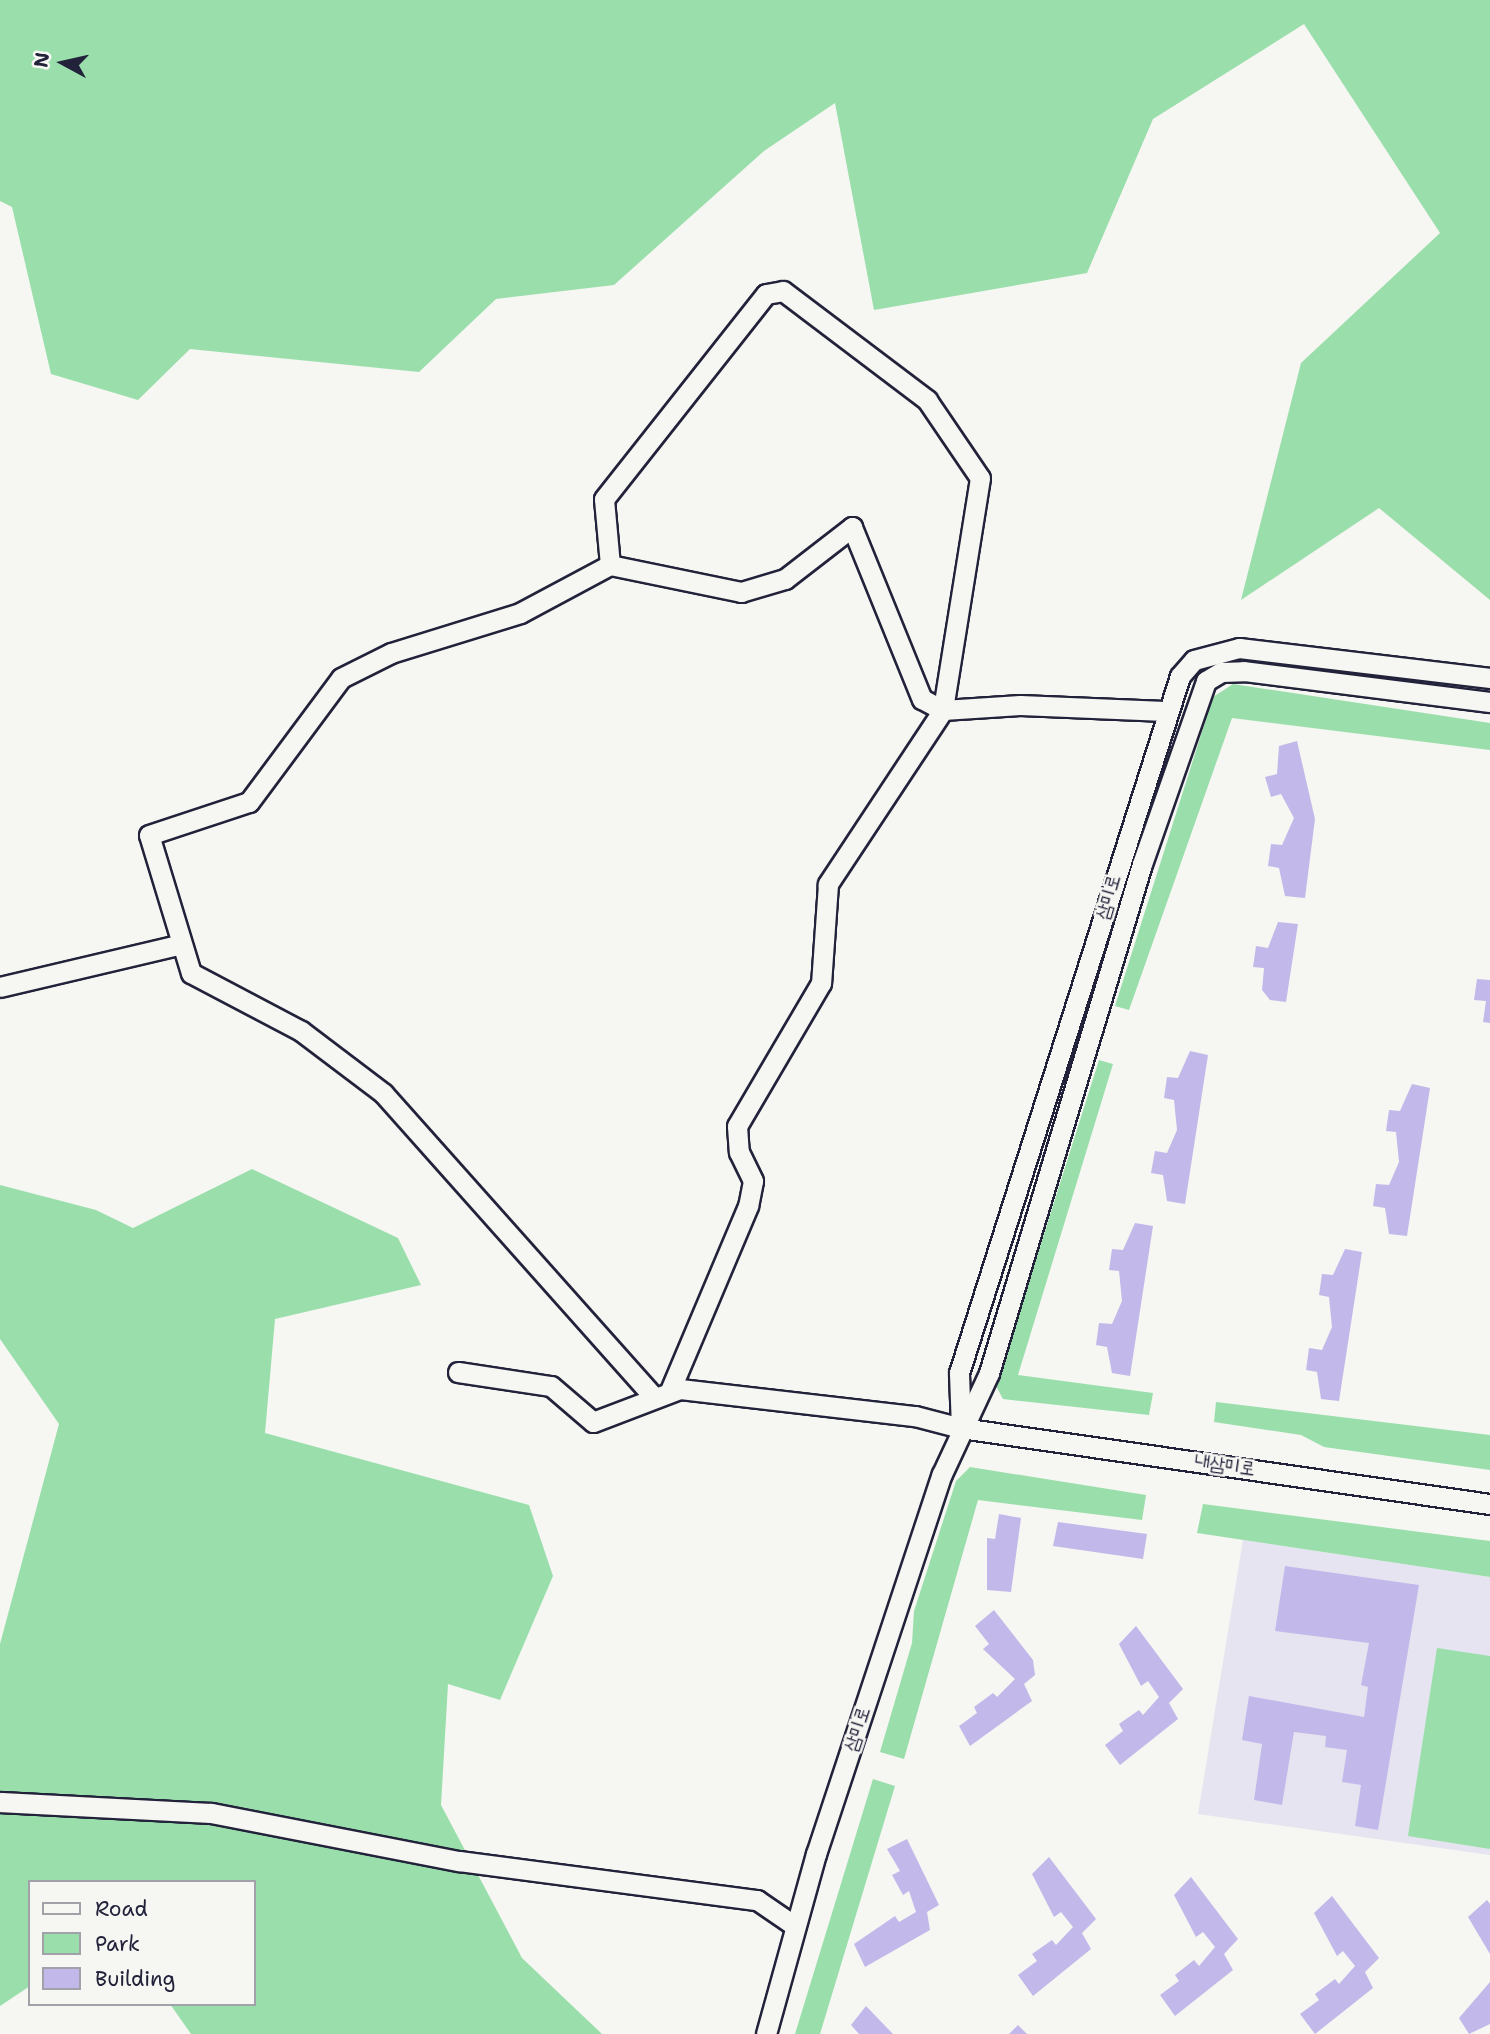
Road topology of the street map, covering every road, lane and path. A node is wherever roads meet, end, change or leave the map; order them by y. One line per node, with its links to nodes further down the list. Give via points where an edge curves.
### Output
1 (610, 565): 4 (street, via 741,592 785,579 852,527 922,699); 4 (street, via 604,499 766,294 783,291 927,400 980,478); 6 (street, via 520,612 391,653 341,678 249,802 149,835)
2 (1490, 678): 5 (street, 삼미로, via 1239,648 1194,660)
3 (1490, 702): 10 (street, 삼미로, via 1244,671 1221,672 1206,681 1142,864 989,1373)
4 (943, 710): 5 (street, via 1020,705); 9 (street, via 828,884 821,983 737,1126 739,1152 753,1181 748,1206)
5 (1165, 711): 10 (street, 삼미로, via 959,1373)
6 (178, 945): 7 (street); 9 (street, via 191,973 301,1031 383,1093)
7 (0, 987)
8 (458, 1372): 9 (street, via 551,1386 593,1422)
9 (661, 1393): 10 (street, 내삼미로, via 915,1416)
10 (961, 1429): 11 (street, 내삼미로); 13 (street, 삼미로)
11 (1490, 1504)
12 (0, 1802): 13 (street, via 211,1813 459,1861 757,1900)
13 (795, 1926): 14 (street, 삼미로)
14 (766, 2034)

